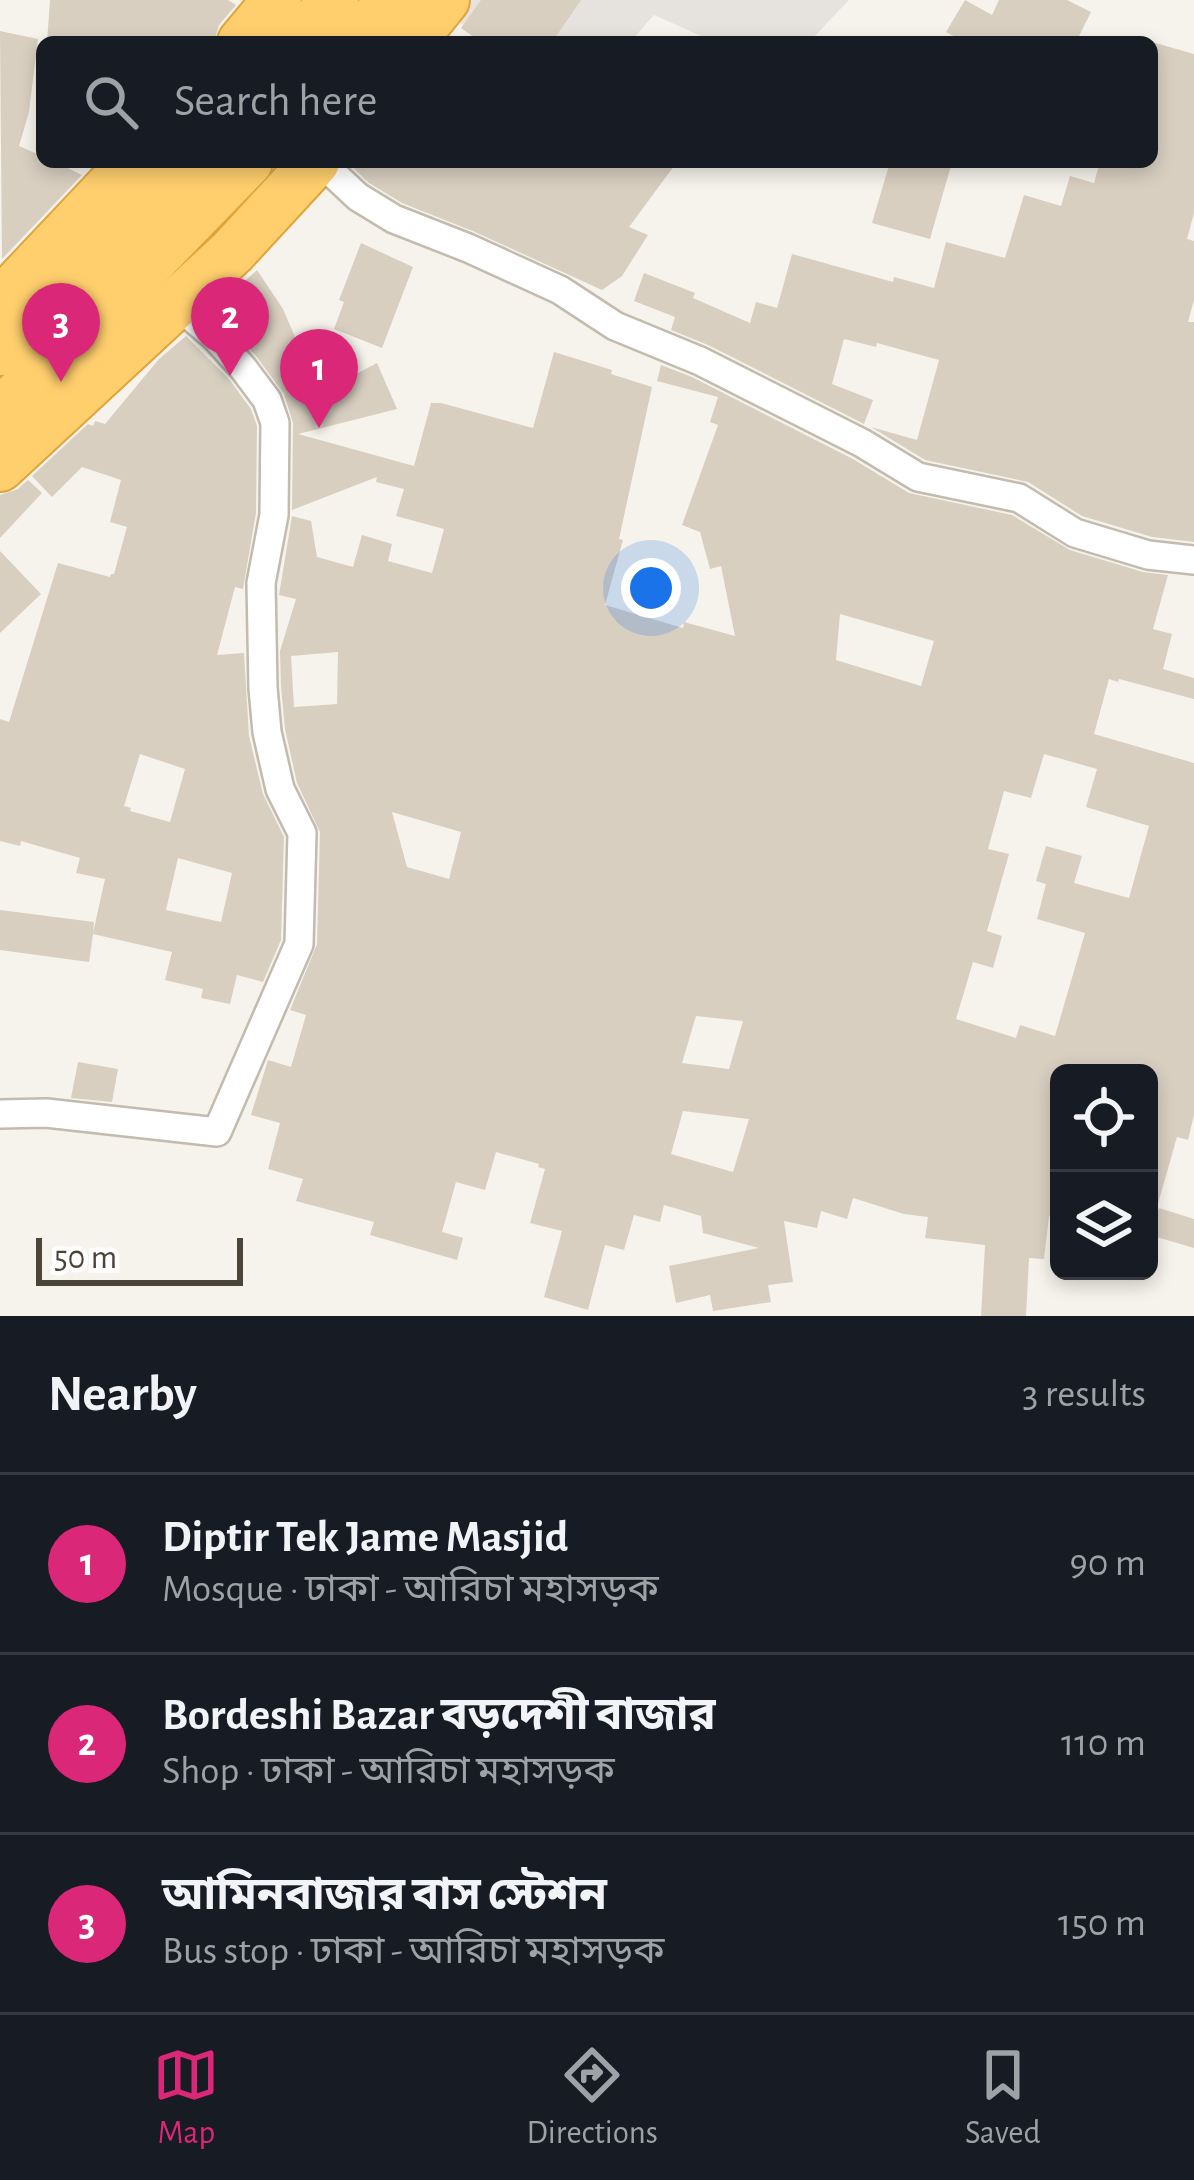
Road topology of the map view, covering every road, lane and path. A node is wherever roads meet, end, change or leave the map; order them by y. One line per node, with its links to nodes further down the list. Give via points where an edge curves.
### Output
1 (277, 0): 5 (highway)
2 (334, 0): 6 (highway)
3 (391, 0): 7 (highway)
4 (445, 0): 8 (highway)
5 (247, 36)
6 (303, 36)
7 (360, 36)
8 (416, 36)
9 (127, 168): 14 (highway)
10 (184, 168): 16 (highway)
11 (242, 168): 17 (highway)
12 (320, 168): 15 (highway)
13 (324, 168): 19 (street, via 394,218 560,290 615,326 700,361 918,477 1019,498 1075,533)
14 (0, 303)
15 (176, 304): 18 (highway); 20 (street, via 244,368 275,423 260,640 267,732 280,789 302,833 299,944 217,1132)
16 (0, 351)
17 (0, 412)
18 (0, 467)
19 (1194, 560)
20 (0, 1114)

